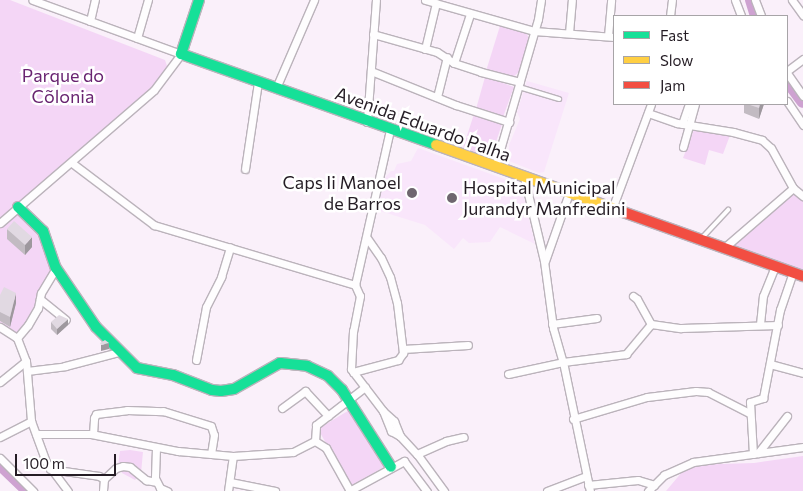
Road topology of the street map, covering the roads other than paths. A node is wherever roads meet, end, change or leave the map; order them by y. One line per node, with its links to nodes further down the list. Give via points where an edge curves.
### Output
1 (33, 0): 15 (street, Avenida Eduardo Palha)
2 (95, 0): 22 (street)
3 (148, 0): 27 (street)
4 (199, 0): 29 (street)
5 (314, 0): 38 (street)
6 (376, 0): 25 (street)
7 (425, 0): 16 (street)
8 (541, 0): 23 (street)
9 (572, 0): 24 (street)
10 (611, 0): 26 (street)
11 (672, 0): 18 (street)
12 (735, 0): 19 (street)
13 (754, 0): 20 (street)
14 (792, 0): 21 (street)
15 (52, 3): 22 (street, Avenida Eduardo Palha)
16 (436, 3): 17 (street); 28 (street)
17 (470, 14): 23 (street); 32 (street)
18 (670, 15)
19 (741, 15)
20 (761, 15)
21 (803, 15)
22 (90, 21): 27 (street, Avenida Eduardo Palha)
23 (534, 31): 24 (street); 37 (street)
24 (569, 33): 26 (street)
25 (373, 34): 28 (street); 33 (street)
26 (611, 36)
27 (137, 38): 29 (street, Avenida Eduardo Palha)
28 (424, 49): 30 (street)
29 (181, 54): 36 (street, Avenida Eduardo Palha); 53 (street, via 154,90)
30 (447, 57): 32 (street); 40 (street)
31 (803, 59): 34 (street)
32 (454, 63): 37 (street)
33 (370, 70): 40 (street); 47 (street)
34 (788, 71)
35 (788, 74): 39 (street)
36 (258, 82): 38 (street, Avenida Eduardo Palha); 55 (street)
37 (520, 85): 41 (lane); 48 (street)
38 (276, 88): 47 (street, Avenida Eduardo Palha)
39 (803, 96)
40 (436, 97): 48 (street)
41 (559, 99)
42 (788, 102): 50 (street)
43 (651, 105): 46 (street)
44 (689, 105): 49 (street)
45 (694, 105): 49 (street)
46 (648, 113): 49 (street); 61 (street)
47 (367, 122): 51 (street, Avenida Eduardo Palha)
48 (509, 122): 54 (street)
49 (685, 124): 52 (street); 57 (street, via 762,140 771,148)
50 (803, 125)
51 (390, 130): 54 (street, Avenida Eduardo Palha); 64 (street)
52 (683, 147)
53 (72, 163): 60 (street); 66 (street, via 154,225)
54 (495, 167): 56 (street, Avenida Eduardo Palha)
55 (245, 169)
56 (524, 177): 58 (street, Avenida Eduardo Palha); 68 (street)
57 (793, 188): 59 (street); 67 (street)
58 (569, 193): 61 (street, Avenida Eduardo Palha); 68 (street)
59 (803, 196)
60 (18, 207): 63 (street); 70 (street, via 43,231)
61 (612, 209): 65 (street, Avenida Eduardo Palha)
62 (728, 210): 65 (lane)
63 (0, 223)
64 (367, 238): 72 (street); 84 (street, via 390,277)
65 (701, 239): 67 (street, Avenida Eduardo Palha)
66 (230, 247): 72 (street); 86 (street, via 221,277 206,307)
67 (725, 247): 69 (street, Avenida Eduardo Palha)
68 (544, 261): 77 (street)
69 (775, 266): 71 (street, Avenida Eduardo Palha); 79 (street, via 763,296)
70 (56, 268): 74 (street); 85 (street, via 96,327)
71 (798, 274): 80 (street, via 783,297)
72 (355, 285): 91 (street, via 360,296 351,347)
73 (633, 296): 78 (street)
74 (40, 299): 76 (street); 82 (street, via 38,308)
75 (598, 318): 77 (street)
76 (66, 320)
77 (552, 324): 88 (street)
78 (651, 324): 79 (street, via 681,328); 88 (street, via 626,354)
79 (760, 324): 80 (street)
80 (778, 325): 89 (street)
81 (0, 327): 82 (street)
82 (18, 338): 87 (street)
83 (468, 345): 84 (street)
84 (403, 349): 91 (street, via 398,360)
85 (119, 352): 90 (street, via 65,366); 96 (street, via 142,370 173,375 221,391 234,389 275,365 294,363 328,376)
86 (196, 360)
87 (26, 361): 90 (street); 94 (street)
88 (562, 362): 93 (street); 101 (street)
89 (770, 364): 92 (street); 98 (street, via 763,398 751,400)
90 (27, 371): 102 (street)
91 (353, 372): 95 (street)
92 (803, 373)
93 (508, 374)
94 (0, 382)
95 (365, 387): 96 (street); 112 (street, via 383,411 391,431)
96 (349, 399): 99 (street); 115 (street)
97 (282, 408): 99 (street, via 305,390)
98 (749, 413): 101 (street, via 708,392 696,391 647,397); 110 (street)
99 (328, 416): 107 (street, via 314,427)
100 (787, 416): 110 (street)
101 (573, 418): 117 (street)
102 (30, 421): 103 (street); 105 (street)
103 (36, 434): 104 (street); 116 (street, via 42,456)
104 (92, 434): 108 (street); 111 (street, via 96,414 127,410 163,411 211,426 214,435)
105 (0, 437)
106 (464, 437): 112 (street)
107 (315, 442): 113 (street, via 294,452); 129 (street, via 326,448)
108 (156, 448): 111 (street); 119 (street)
109 (803, 448): 110 (street)
110 (756, 453): 121 (street, via 693,462 672,470)
111 (211, 454): 113 (street)
112 (417, 454): 131 (street)
113 (233, 456): 120 (street)
114 (0, 458): 123 (street)
115 (391, 467): 129 (street); 130 (street, via 404,461)
116 (50, 469): 118 (street); 124 (street)
117 (586, 476): 122 (street); 132 (street)
118 (104, 479): 119 (street, via 123,466 130,467 146,480); 125 (street)
119 (156, 482): 126 (street)
120 (230, 482): 127 (street); 128 (street)
121 (654, 485): 122 (street, via 638,480); 133 (street)
122 (589, 488)
123 (33, 491)
124 (68, 491)
125 (103, 491)
126 (167, 491)
127 (228, 491)
128 (276, 491)
129 (349, 491)
130 (427, 491)
131 (444, 491)
132 (547, 491)
133 (648, 491)

